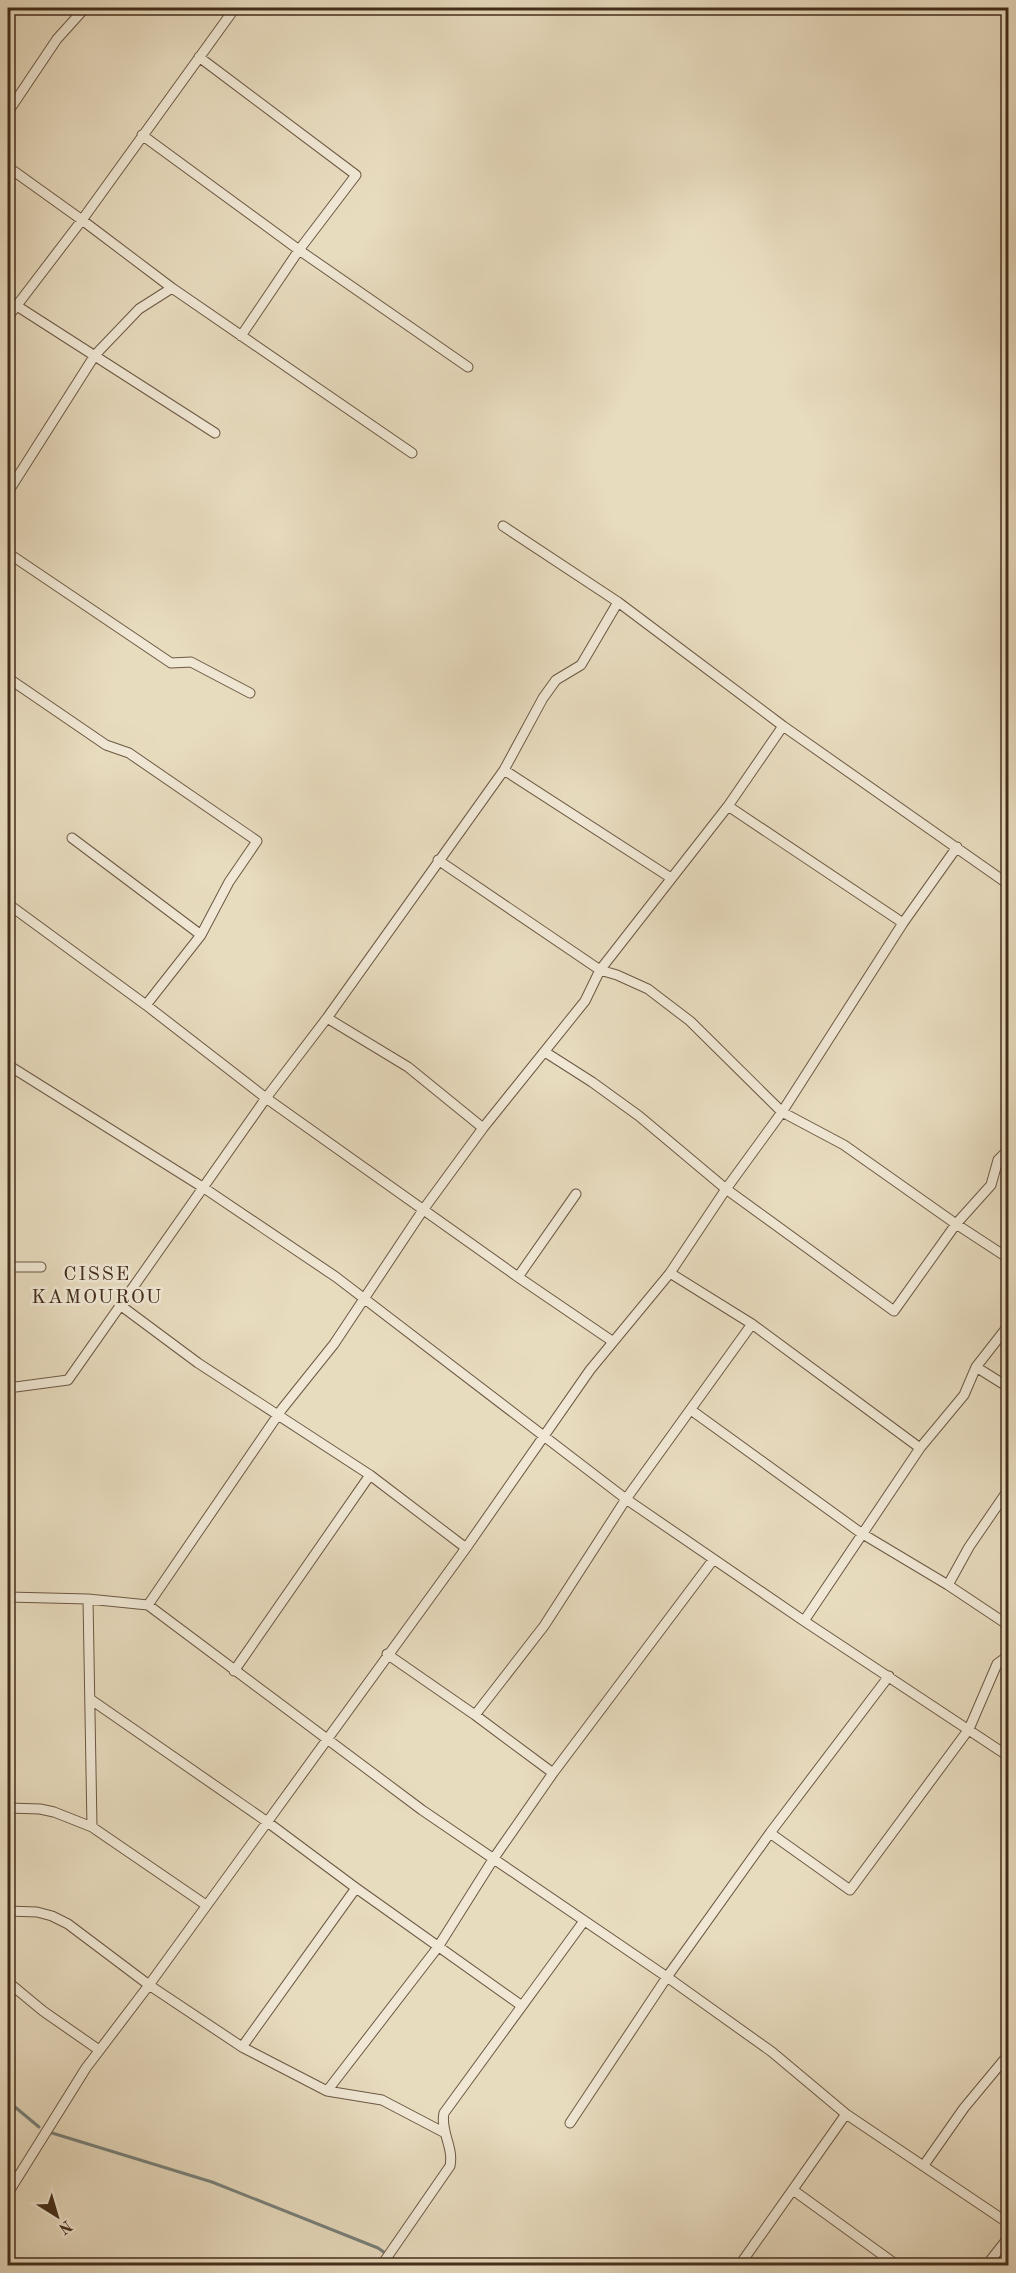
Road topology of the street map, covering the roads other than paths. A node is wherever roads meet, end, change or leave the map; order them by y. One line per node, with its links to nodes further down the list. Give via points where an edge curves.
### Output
1 (85, 8): 4 (street, via 57,39)
2 (235, 8): 3 (street)
3 (199, 57): 5 (street); 8 (street, via 356,175)
4 (8, 112)
5 (142, 135): 7 (street); 8 (street)
6 (8, 167): 7 (street)
7 (82, 220): 9 (street); 10 (street)
8 (299, 250): 12 (street); 14 (street)
9 (172, 288): 12 (street); 13 (street, via 139,309)
10 (17, 306): 11 (street); 13 (street)
11 (8, 317)
12 (241, 336): 16 (street)
13 (95, 355): 15 (street); 17 (street)
14 (468, 367)
15 (215, 433)
16 (412, 453)
17 (8, 492)
18 (503, 526): 20 (street)
19 (8, 554): 22 (street, via 171,663 191,662)
20 (618, 602): 23 (street); 24 (street, via 581,665 556,680 543,698)
21 (8, 678): 33 (street, via 105,745 129,753 256,841)
22 (249, 693)
23 (783, 726): 25 (street); 27 (street)
24 (504, 770): 28 (street); 29 (street)
25 (728, 806): 29 (street); 32 (street)
26 (72, 838): 33 (street)
27 (957, 848): 30 (street); 32 (street)
28 (438, 860): 34 (street); 36 (street)
29 (671, 878): 34 (street)
30 (1008, 884)
31 (8, 904): 35 (street)
32 (903, 923): 40 (street)
33 (201, 935): 35 (street)
34 (600, 970): 37 (street, via 585,1001); 40 (street, via 648,989 690,1021)
35 (146, 1005): 39 (street)
36 (327, 1018): 39 (street); 41 (street, via 408,1067)
37 (545, 1052): 41 (street); 44 (street, via 639,1116)
38 (8, 1065): 43 (street)
39 (266, 1098): 43 (street); 46 (street)
40 (782, 1112): 44 (street); 47 (street, via 844,1145)
41 (483, 1128): 46 (street)
42 (1008, 1150): 47 (street, via 998,1160 991,1185)
43 (204, 1188): 53 (street); 54 (street)
44 (726, 1189): 47 (street, via 894,1311); 51 (street)
45 (576, 1194): 52 (street)
46 (423, 1210): 52 (street); 53 (street)
47 (956, 1224): 48 (street)
48 (1008, 1258)
49 (41, 1267): 50 (street)
50 (8, 1268)
51 (670, 1273): 55 (street); 57 (street)
52 (518, 1277): 57 (street)
53 (364, 1298): 62 (street, via 334,1344); 63 (street)
54 (120, 1305): 60 (street, via 68,1380); 62 (street)
55 (752, 1324): 61 (street); 64 (street)
56 (1008, 1326): 58 (street)
57 (612, 1341): 63 (street)
58 (976, 1367): 59 (street); 64 (street, via 964,1395)
59 (1008, 1387)
60 (8, 1388)
61 (691, 1410): 67 (street); 68 (street)
62 (277, 1416): 65 (street); 74 (street)
63 (544, 1434): 67 (street); 69 (street)
64 (920, 1448): 68 (street)
65 (370, 1475): 69 (street); 79 (street)
66 (1008, 1490): 71 (street)
67 (626, 1499): 70 (street); 82 (street, via 544,1626)
68 (861, 1533): 71 (street); 75 (street)
69 (466, 1548): 77 (street)
70 (713, 1560): 75 (street); 86 (street)
71 (948, 1585): 76 (street)
72 (8, 1597): 73 (street)
73 (88, 1599): 74 (street); 81 (street)
74 (148, 1605): 79 (street)
75 (804, 1622): 80 (street)
76 (1008, 1625)
77 (387, 1654): 82 (street); 84 (street)
78 (1008, 1656): 83 (street, via 998,1664)
79 (234, 1671): 84 (street)
80 (889, 1676): 83 (street); 90 (street)
81 (90, 1699): 88 (street); 89 (street)
82 (475, 1715): 86 (street)
83 (969, 1729): 85 (street); 90 (street, via 850,1890)
84 (327, 1738): 88 (street); 91 (street, via 422,1810)
85 (1008, 1756)
86 (553, 1773): 91 (street)
87 (8, 1809): 89 (street, via 54,1812)
88 (266, 1821): 92 (street); 93 (street)
89 (92, 1827): 93 (street)
90 (770, 1833): 97 (street)
91 (494, 1858): 95 (street); 96 (street)
92 (356, 1888): 96 (street); 101 (street)
93 (206, 1905): 99 (street)
94 (8, 1911): 99 (street, via 37,1912 68,1924)
95 (584, 1921): 97 (street); 100 (street)
96 (438, 1947): 100 (street); 104 (street)
97 (667, 1977): 105 (street, via 772,2052); 106 (street)
98 (8, 1982): 102 (street)
99 (149, 1984): 101 (street); 102 (street)
100 (522, 2006): 107 (street, via 444,2113)
101 (242, 2047): 104 (street)
102 (99, 2050): 110 (street)
103 (1008, 2055): 108 (street, via 963,2108)
104 (327, 2091): 107 (street, via 382,2100)
105 (846, 2114): 108 (street); 109 (street)
106 (570, 2123)
107 (446, 2133): 113 (street, via 450,2166)
108 (924, 2165): 111 (street)
109 (793, 2190): 114 (street); 115 (street)
110 (8, 2193)
111 (1008, 2223)
112 (1008, 2238): 116 (street)
113 (381, 2265)
114 (740, 2265)
115 (898, 2265)
116 (986, 2265)

